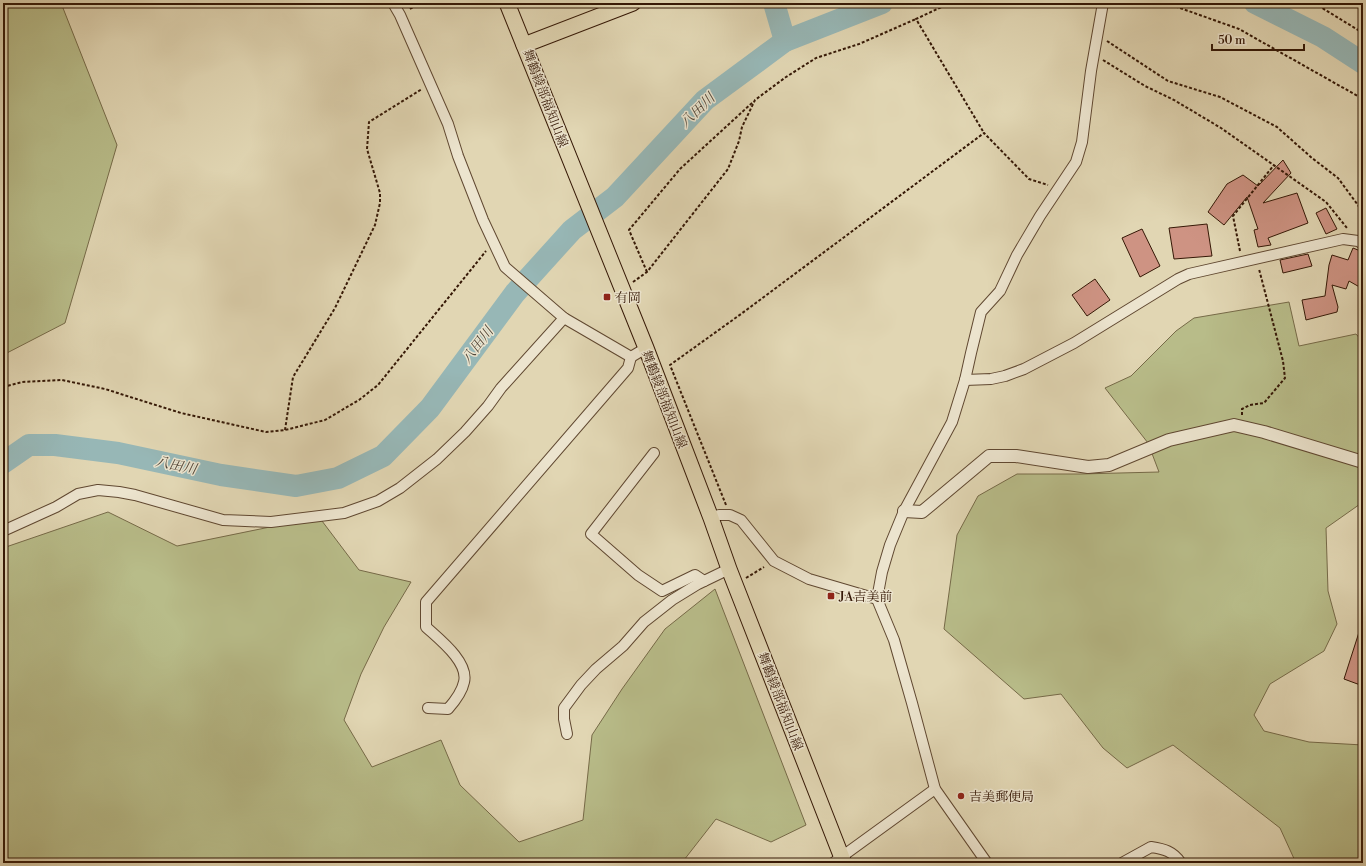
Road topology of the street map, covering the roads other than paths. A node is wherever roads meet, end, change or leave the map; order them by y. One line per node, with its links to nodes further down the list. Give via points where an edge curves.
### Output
1 (393, 3): 7 (street, via 448,124 458,156 504,267)
2 (507, 3): 5 (main road)
3 (633, 3): 5 (main road, 舞鶴綾部福知山線)
4 (1103, 3): 10 (street, via 1082,142 1076,162 1017,255 1000,291 981,312)
5 (524, 45): 8 (main road, 舞鶴綾部福知山線)
6 (1363, 244): 10 (street, via 1343,239 1189,274 1074,343 1024,369 991,379)
7 (564, 318): 9 (street); 15 (street, via 501,388 466,432 400,488 378,501 344,513 264,522 223,520 135,495 98,490 78,494)
8 (646, 348): 9 (street); 14 (main road, 舞鶴綾部福知山線)
9 (631, 357): 19 (street, via 628,368 426,602 426,627 450,649 464,668 465,681 448,709)
10 (965, 380): 13 (street, via 952,422)
11 (654, 454): 17 (street, via 591,534 638,575 662,591 695,575)
12 (1363, 462): 13 (street, via 1234,425 1169,440 1108,465 1088,467 1016,456 989,456 922,512)
13 (904, 511): 18 (street, via 890,545)
14 (711, 518): 16 (main road, 舞鶴綾部福知山線); 18 (street, via 730,515 741,520 774,561 809,579)
15 (3, 531)
16 (729, 569): 17 (street); 22 (main road, 舞鶴綾部福知山線)
17 (704, 580): 20 (street, via 644,622 623,646 581,685 564,708)
18 (877, 599): 21 (street, via 894,640)
19 (428, 708)
20 (567, 734)
21 (935, 789): 22 (street); 23 (street)
22 (839, 861)
23 (987, 863)
24 (1122, 863): 25 (street, via 1151,846 1167,850 1177,856)
25 (1181, 863)

